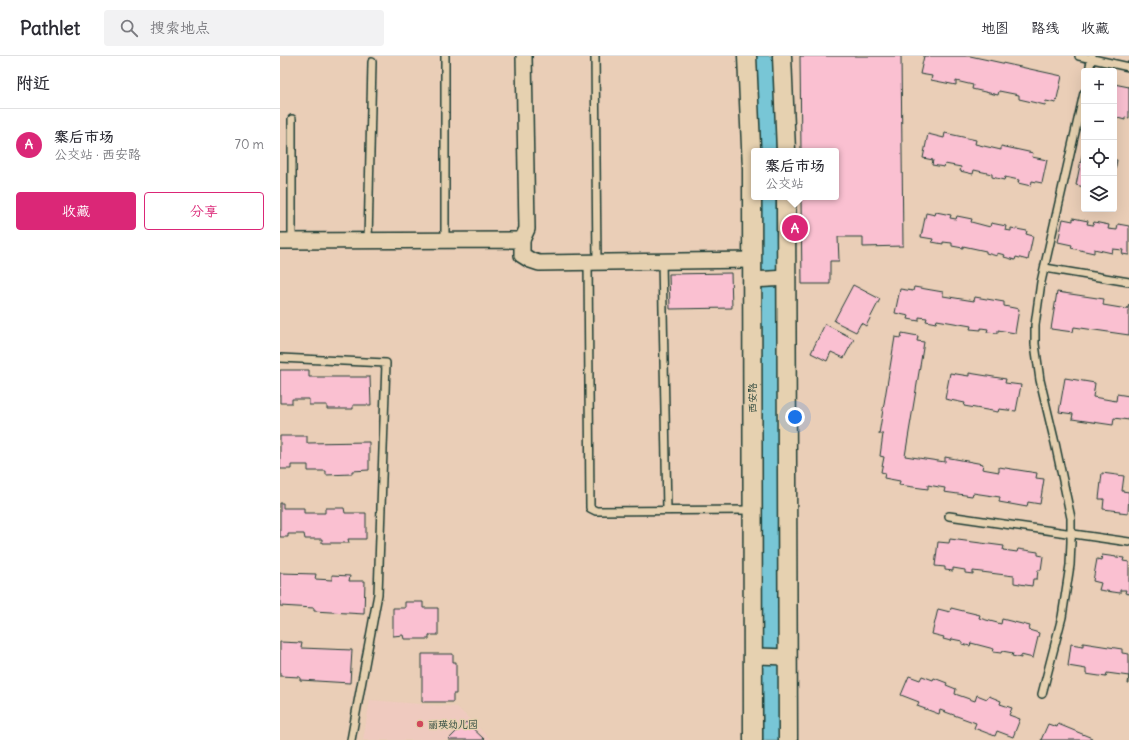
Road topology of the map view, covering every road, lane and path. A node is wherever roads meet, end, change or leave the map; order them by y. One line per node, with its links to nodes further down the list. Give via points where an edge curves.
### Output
1 (445, 56): 20 (lane)
2 (524, 56): 17 (street, via 527,228)
3 (595, 56): 23 (lane)
4 (747, 56): 13 (street, 西安路)
5 (782, 56): 14 (street)
6 (1079, 56): 7 (lane)
7 (1092, 57): 9 (lane); 10 (lane)
8 (372, 62): 19 (lane)
9 (1129, 67)
10 (1090, 68)
11 (1082, 104): 24 (lane)
12 (292, 119): 18 (lane)
13 (751, 148)
14 (786, 148)
15 (752, 200): 21 (street, 西安路)
16 (786, 200): 25 (street)
17 (522, 240): 20 (street); 23 (street, via 522,255 530,260 540,263)
18 (286, 241): 19 (street)
19 (368, 241): 20 (street)
20 (445, 241)
21 (752, 260): 22 (street); 26 (street, 西安路)
22 (662, 261): 23 (street); 29 (lane)
23 (593, 262): 29 (lane, via 590,508 596,511)
24 (1045, 268): 27 (lane); 32 (lane, via 1037,303 1036,356 1071,518)
25 (784, 278): 26 (street); 35 (street)
26 (754, 279): 30 (street, 西安路)
27 (1129, 282)
28 (280, 358): 37 (lane, via 386,363 378,594)
29 (667, 510): 30 (lane)
30 (753, 510): 34 (street, 西安路)
31 (950, 516): 32 (lane)
32 (1071, 533): 33 (lane); 36 (lane, via 1067,591)
33 (1129, 542)
34 (756, 657): 35 (street); 38 (street, 西安路)
35 (785, 657): 39 (street)
36 (1042, 694)
37 (351, 740)
38 (753, 740)
39 (788, 740)

